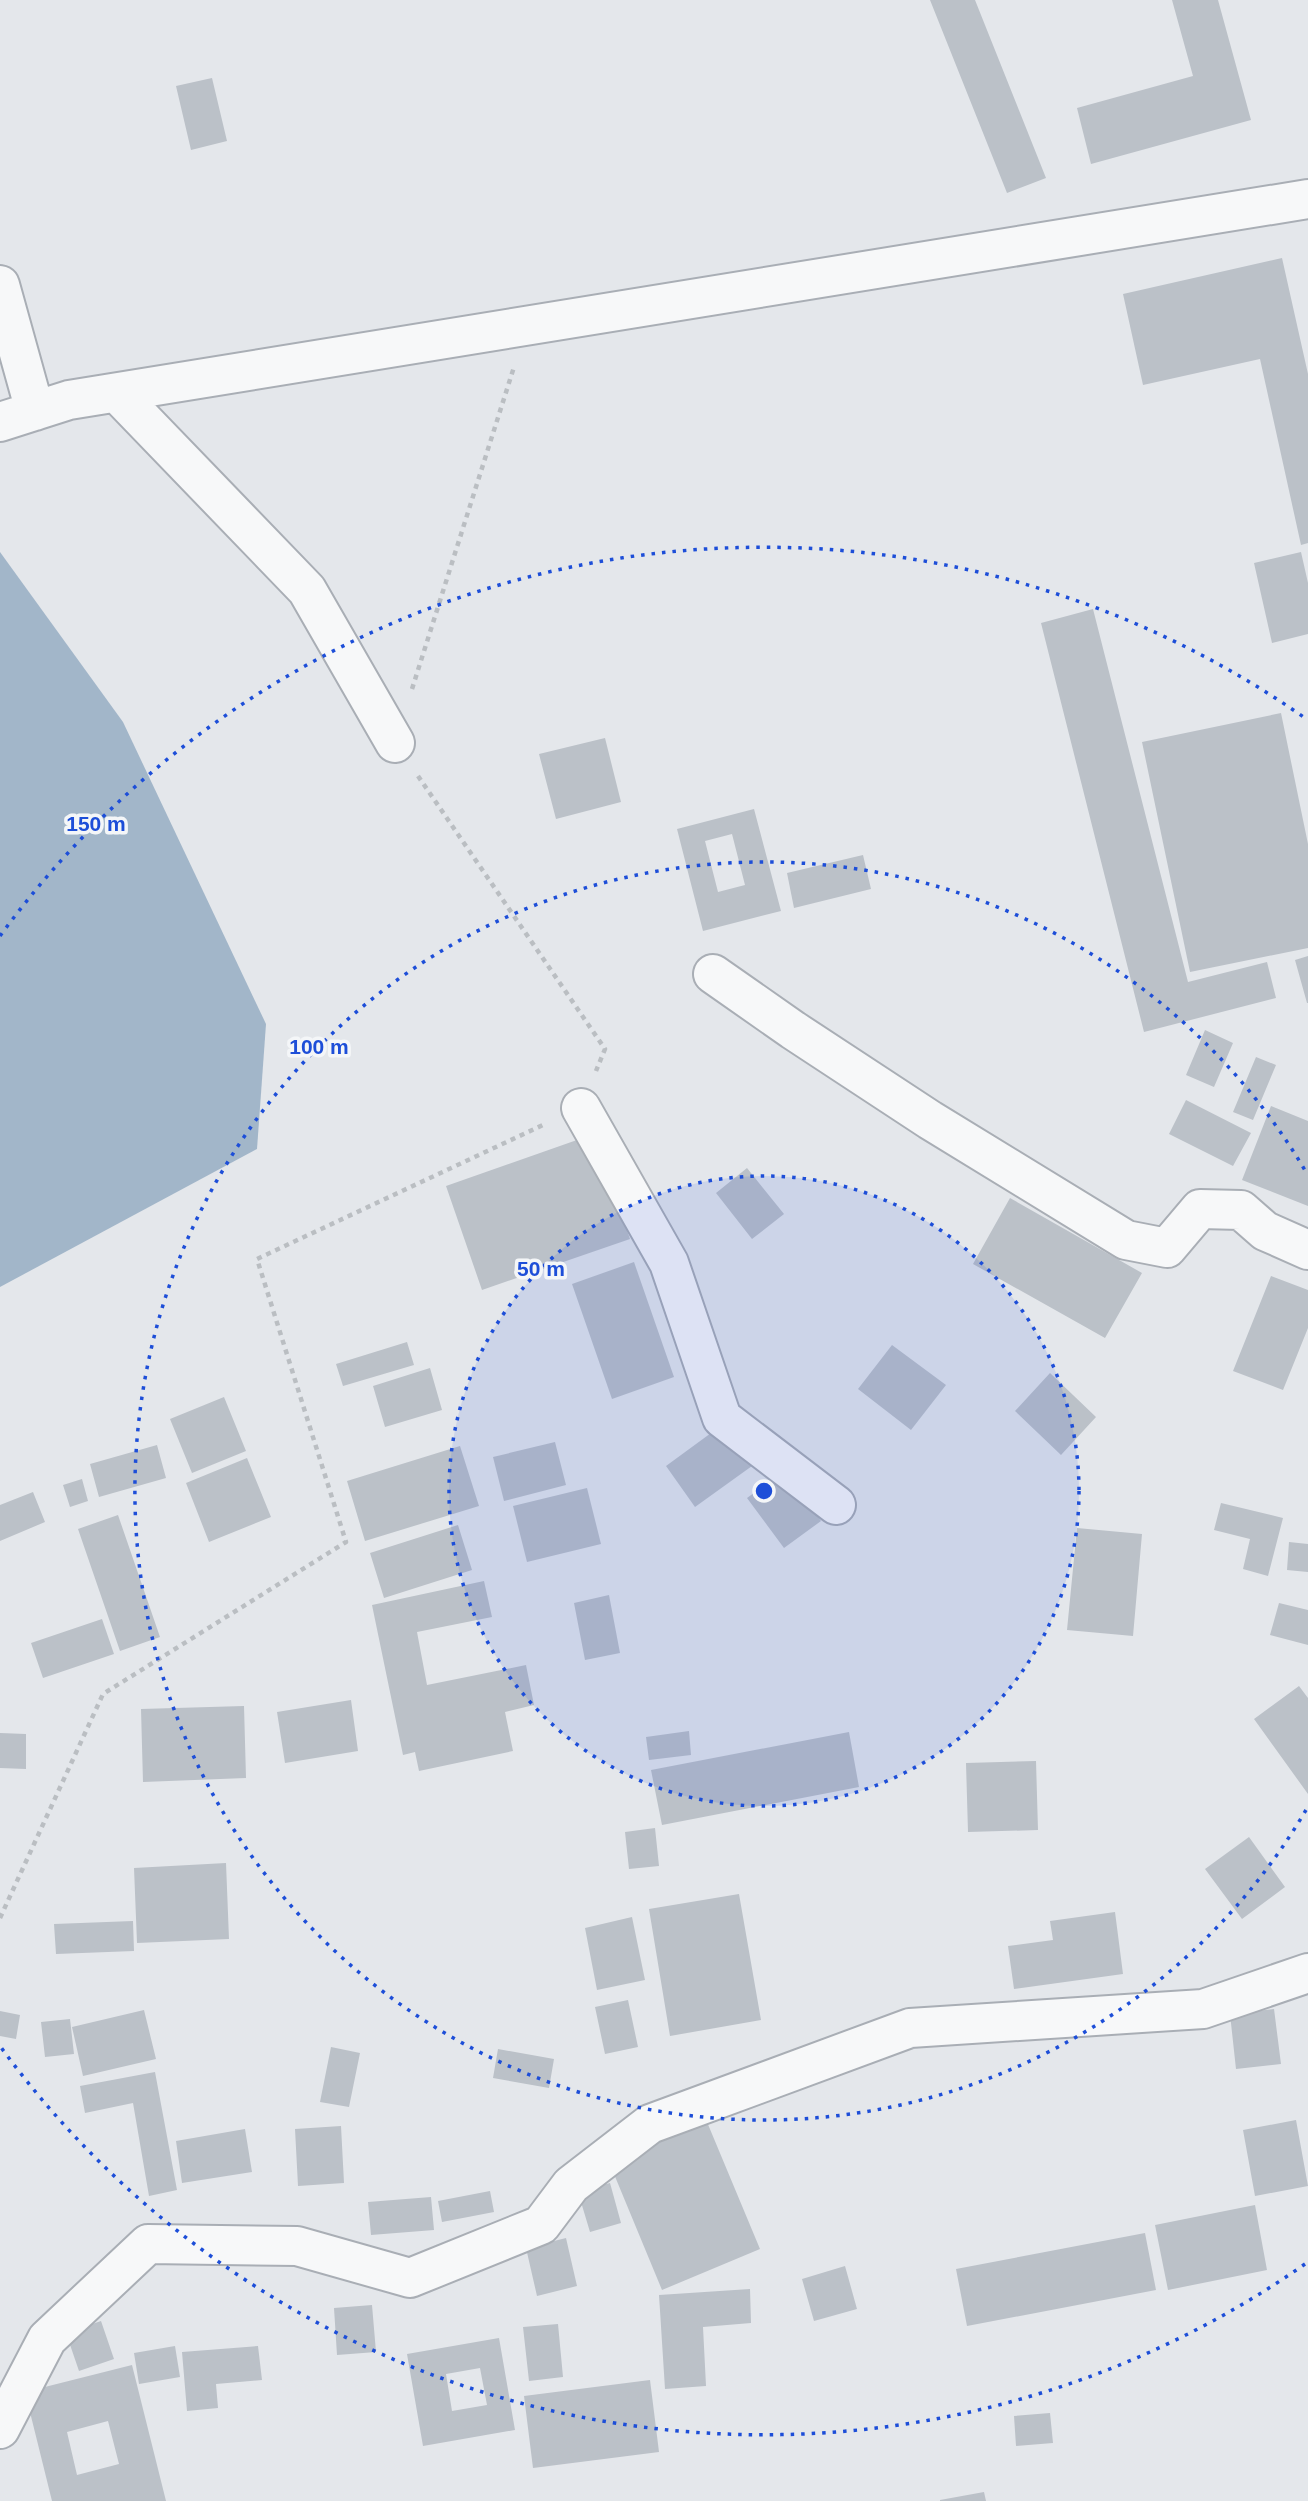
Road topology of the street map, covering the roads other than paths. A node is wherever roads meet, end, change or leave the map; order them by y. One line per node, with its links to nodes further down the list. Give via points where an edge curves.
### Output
1 (1308, 199): 3 (street)
2 (0, 285): 4 (street)
3 (117, 393): 4 (street, via 69,400); 5 (street, via 307,590)
4 (18, 416)
5 (395, 743)
6 (713, 974): 8 (street, via 918,1113 1126,1240 1167,1248 1200,1209 1241,1210 1265,1231)
7 (581, 1108): 9 (street, via 669,1264 722,1419)
8 (1308, 1250)
9 (836, 1505)
10 (1308, 1973): 11 (street, via 1203,2009 910,2028 650,2124 571,2185 541,2225 410,2278 297,2246 148,2244 47,2339)
11 (0, 2429)

